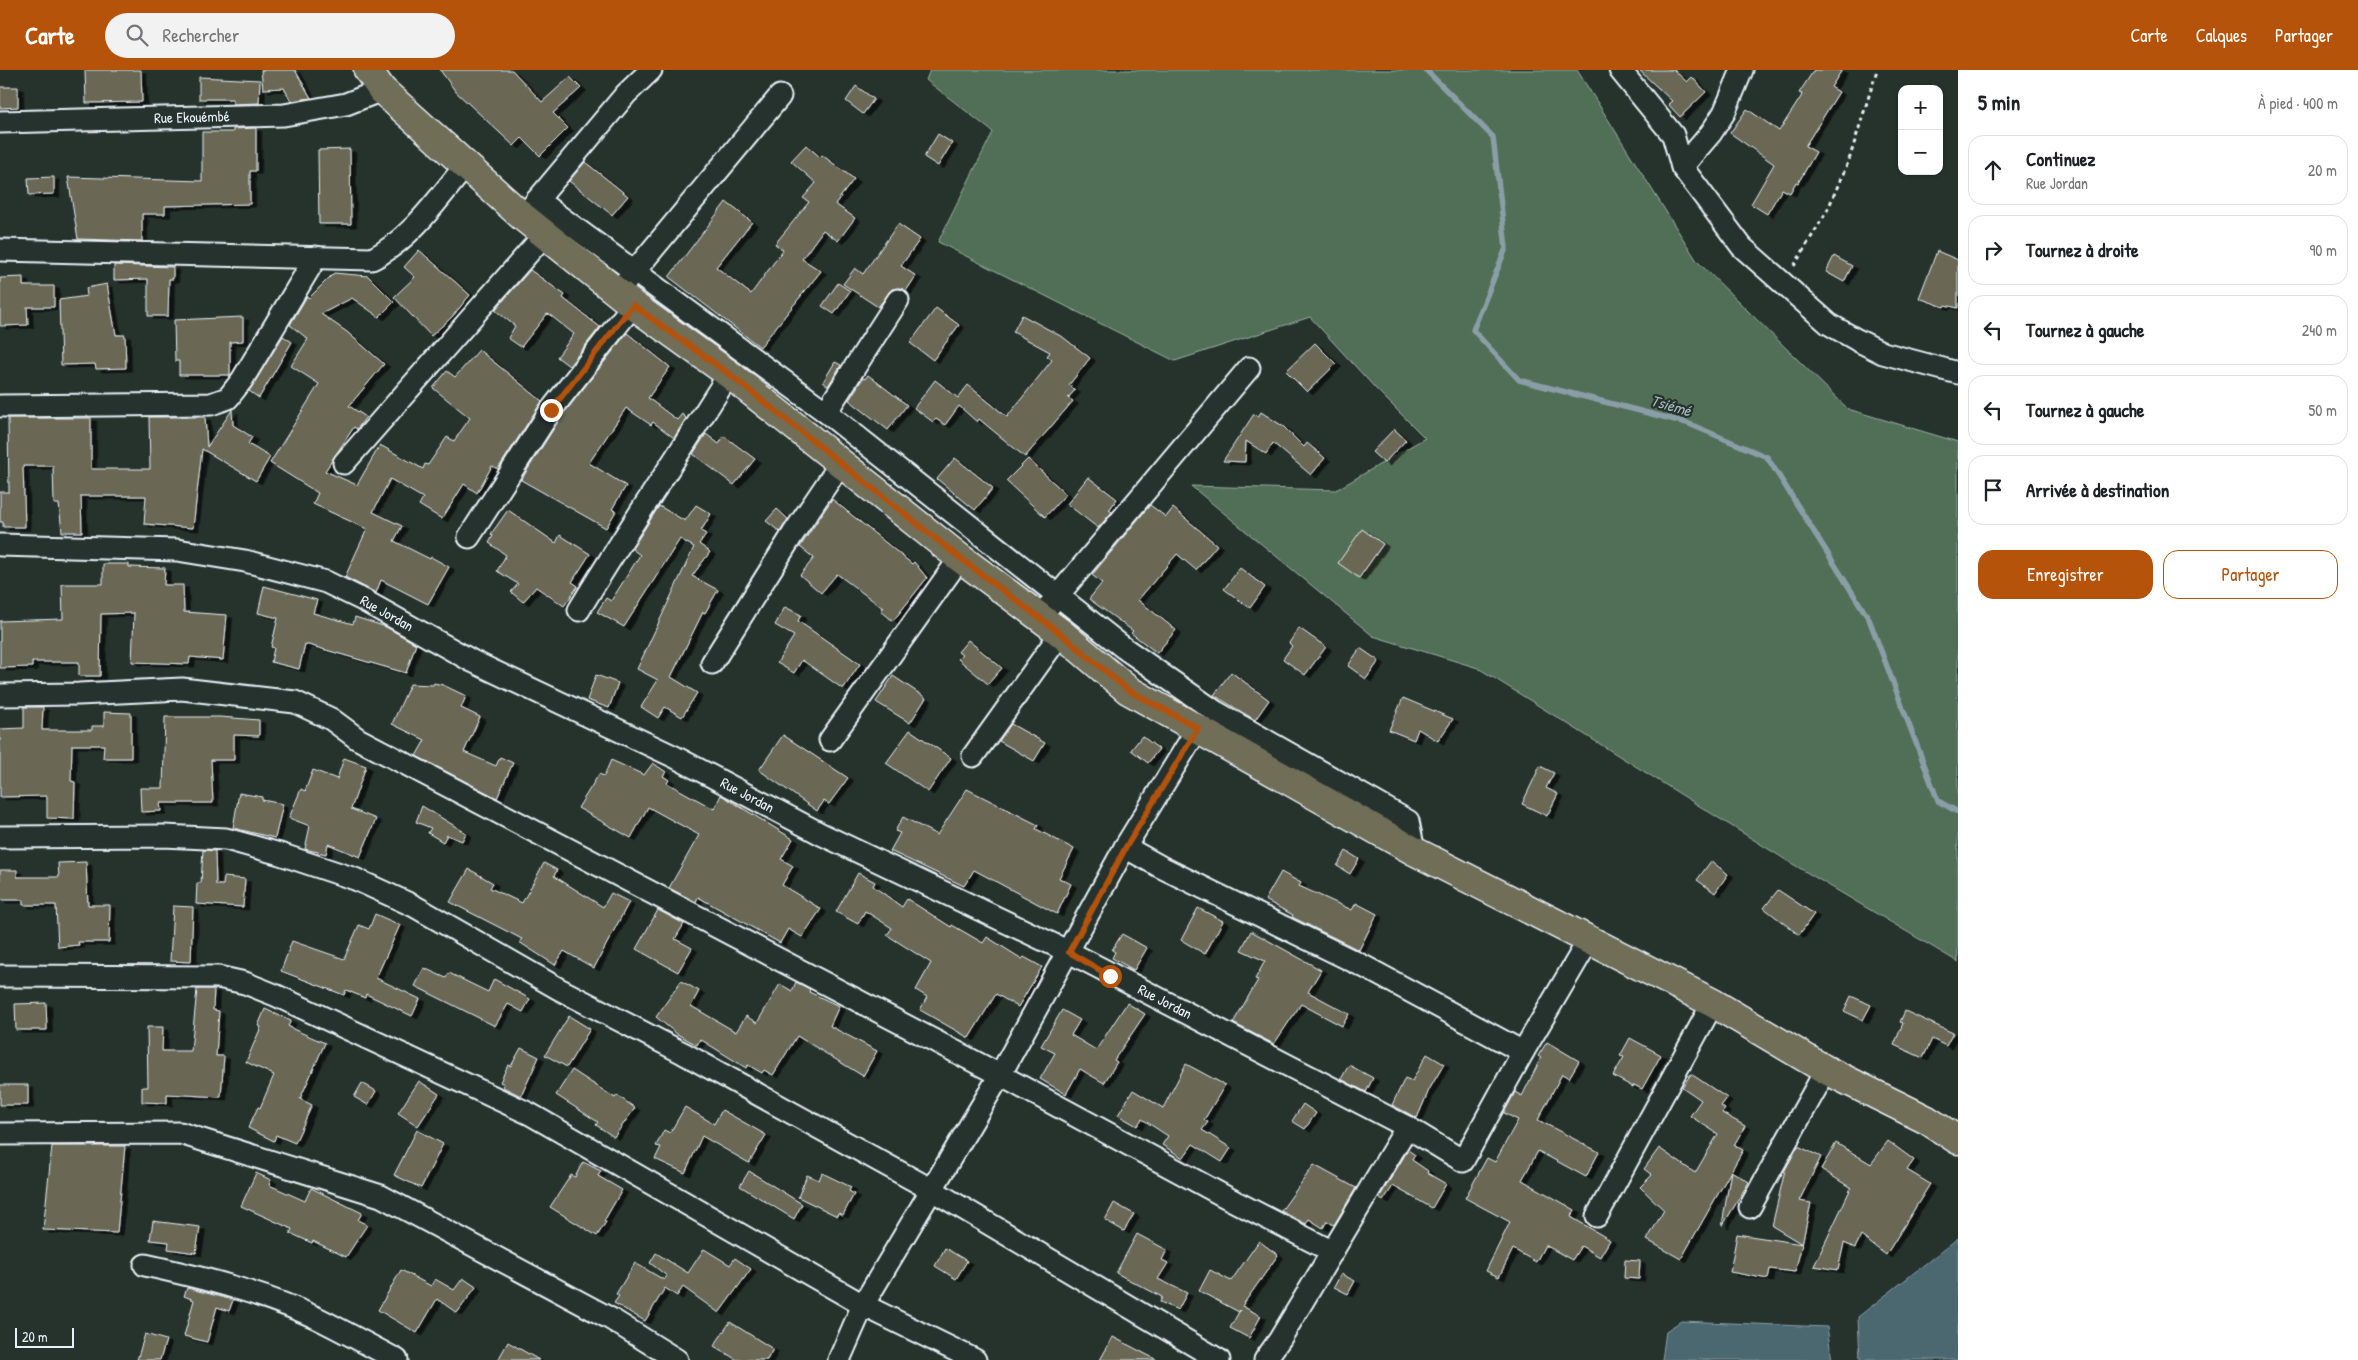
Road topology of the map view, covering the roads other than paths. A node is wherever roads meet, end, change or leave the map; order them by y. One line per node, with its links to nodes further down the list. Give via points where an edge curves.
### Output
1 (651, 70): 9 (street, via 626,94)
2 (1620, 70): 8 (street, via 1673,135)
3 (1742, 70): 8 (street, via 1712,133)
4 (375, 80): 6 (street, Rue Ekouémbé, via 346,104 284,115); 7 (main road)
5 (780, 96): 13 (street)
6 (0, 122)
7 (466, 165): 9 (main road); 12 (street, via 391,250 372,259)
8 (1682, 166): 16 (street, via 1742,247 1829,324 1882,353)
9 (530, 208): 10 (main road); 13 (street)
10 (545, 234): 13 (main road); 20 (street)
11 (0, 250): 12 (street)
12 (316, 257): 18 (street, via 228,398 211,404)
13 (628, 290): 17 (main road); 19 (street); 22 (street)
14 (898, 300): 19 (street)
15 (1249, 368): 25 (street)
16 (1958, 373)
17 (729, 374): 21 (main road); 26 (street)
18 (0, 406)
19 (826, 412): 25 (street)
20 (344, 463)
21 (841, 463): 24 (main road); 29 (street)
22 (469, 537)
23 (0, 545): 38 (street, Rue Jordan, via 176,550 245,562 326,582 472,661 675,757 821,834)
24 (960, 558): 27 (main road); 32 (street)
25 (1059, 596): 27 (street); 36 (street, via 1124,648 1216,712 1408,821)
26 (579, 610)
27 (1039, 616): 28 (main road)
28 (1061, 634): 31 (main road, via 1128,690); 33 (street)
29 (712, 663)
30 (0, 695): 43 (street, via 182,689 295,702 331,719 358,739)
31 (1198, 728): 35 (street); 36 (main road)
32 (830, 740)
33 (974, 756)
34 (0, 838): 47 (street, via 164,836 226,839 355,879 414,906 560,989)
35 (1126, 847): 38 (street); 41 (street, via 1366,967)
36 (1414, 851): 37 (main road)
37 (1590, 938): 40 (main road); 41 (street)
38 (1069, 952): 43 (street); 44 (street, Rue Jordan)
39 (0, 976): 52 (street, via 192,975 245,983 530,1114)
40 (1713, 1003): 42 (main road); 49 (street)
41 (1523, 1052): 44 (street, Rue Jordan, via 1463,1161)
42 (1826, 1070): 46 (main road, via 1927,1120); 48 (street)
43 (1000, 1075): 47 (street); 50 (street)
44 (1407, 1127): 50 (street)
45 (0, 1134): 54 (street, via 180,1133 381,1196 611,1319)
46 (1958, 1140)
47 (932, 1190): 52 (street); 57 (street)
48 (1750, 1208)
49 (1597, 1216)
50 (1333, 1252): 58 (street)
51 (145, 1265): 53 (street, via 216,1281 295,1309)
52 (863, 1305): 55 (street); 56 (street)
53 (397, 1360)
54 (677, 1360)
55 (839, 1360)
56 (975, 1360)
57 (1219, 1360)
58 (1265, 1360)

